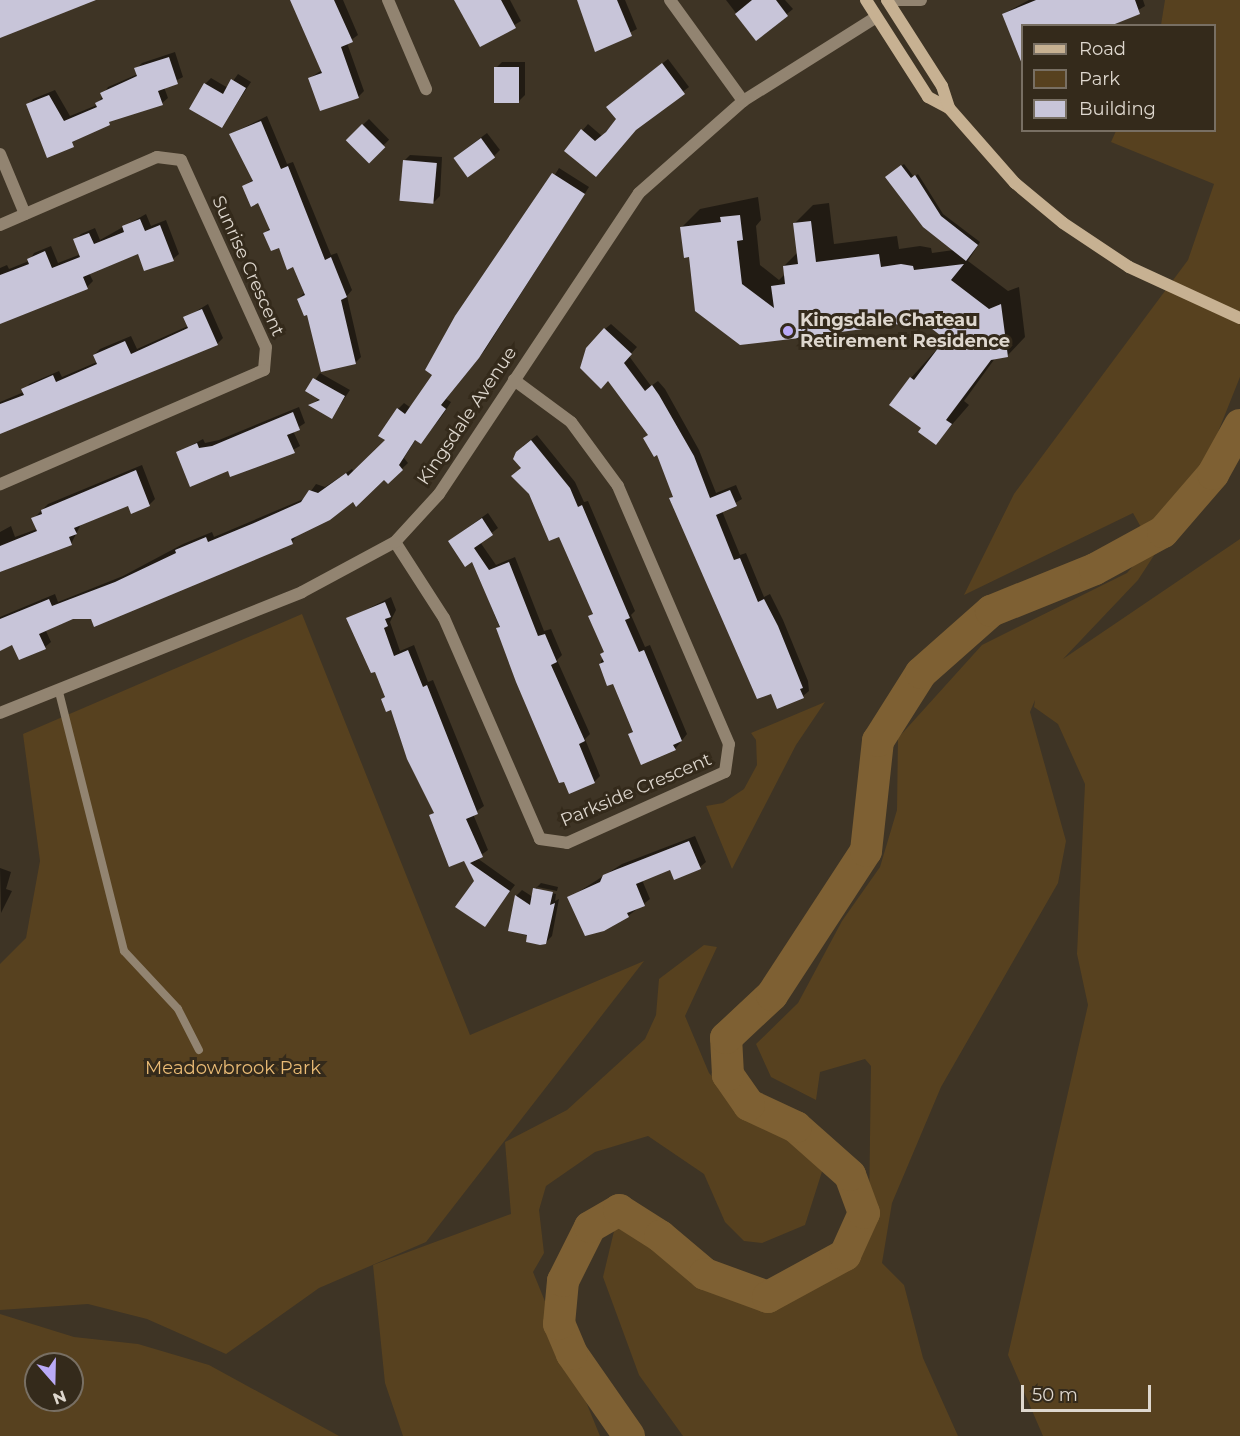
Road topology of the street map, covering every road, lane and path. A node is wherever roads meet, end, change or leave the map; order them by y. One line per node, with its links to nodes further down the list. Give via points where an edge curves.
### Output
1 (388, 0): 7 (street)
2 (670, 0): 8 (street)
3 (866, 0): 6 (main road)
4 (887, 0): 5 (street); 9 (main road, via 942,86)
5 (921, 0)
6 (875, 18): 8 (street, Kingsdale Avenue); 9 (main road, via 928,97)
7 (426, 89)
8 (743, 101): 14 (street, Kingsdale Avenue, via 639,193 623,212)
9 (949, 108): 13 (main road, via 1015,183 1063,223 1129,267)
10 (0, 154): 11 (street)
11 (25, 214): 12 (street, Sunrise Crescent); 15 (street, Sunrise Crescent, via 157,157 181,159 266,347 264,370)
12 (0, 225)
13 (1240, 318)
14 (514, 380): 16 (street, Kingsdale Avenue, via 439,494); 16 (street, Parkside Crescent, via 571,422 618,486 729,744 725,772 567,843 540,839 444,618)
15 (0, 484)
16 (395, 542): 17 (street, Kingsdale Avenue, via 302,592)
17 (59, 692): 18 (street, Kingsdale Avenue); 19 (lane, via 121,943 131,962 178,1009)
18 (0, 713)
19 (199, 1050)

